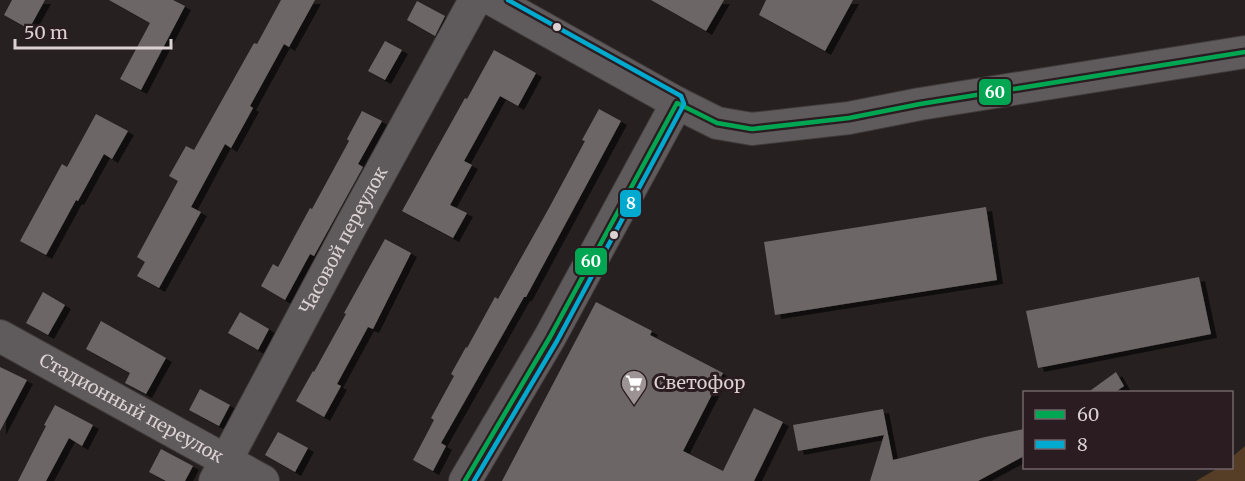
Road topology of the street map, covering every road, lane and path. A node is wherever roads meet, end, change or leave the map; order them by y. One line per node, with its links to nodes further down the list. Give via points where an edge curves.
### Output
1 (475, 0): 6 (street, Часовой переулок)
2 (493, 0): 4 (street)
3 (1245, 52): 4 (street, via 849,118 752,129 717,123)
4 (677, 103): 8 (street, via 550,337)
5 (0, 336): 6 (street, Стадионный переулок)
6 (221, 471): 7 (street, Стадионный переулок)
7 (263, 481)
8 (465, 481)

